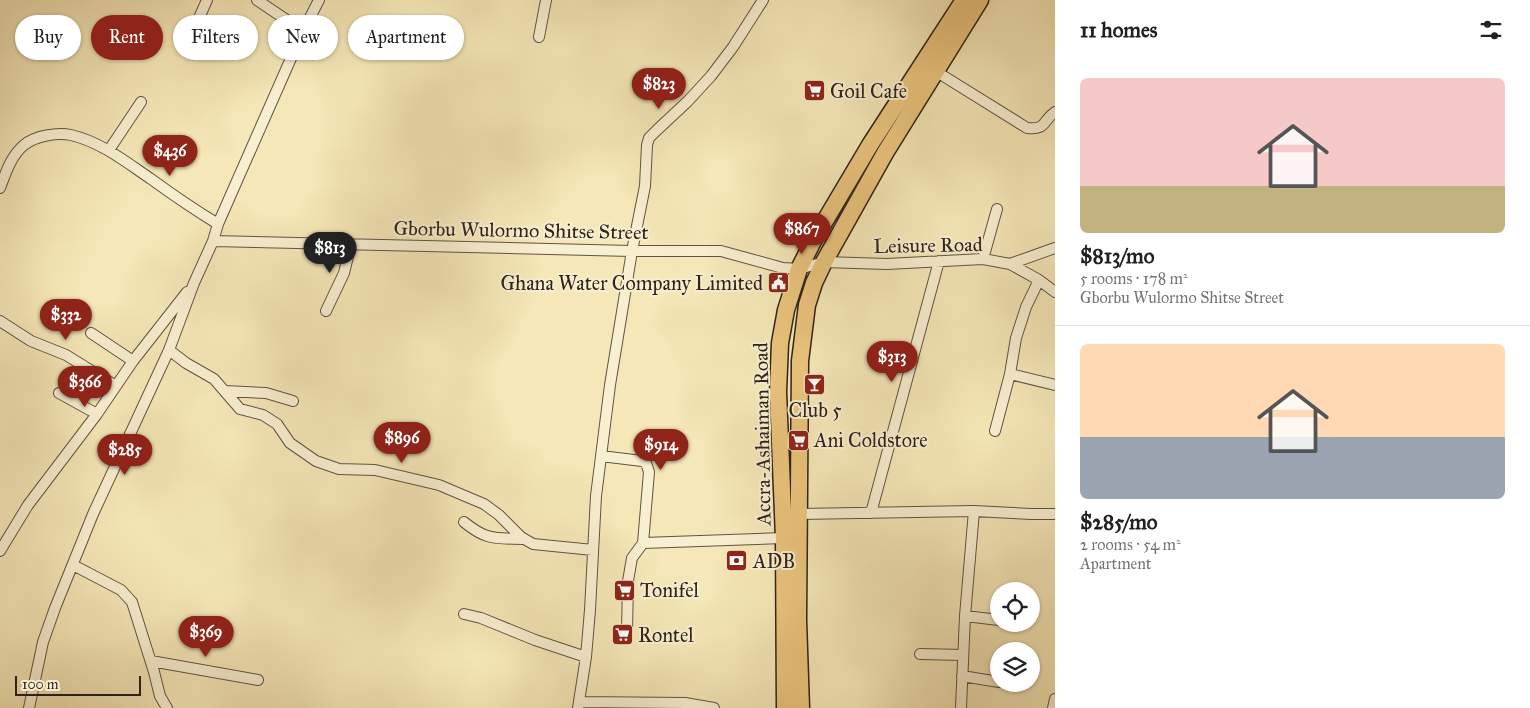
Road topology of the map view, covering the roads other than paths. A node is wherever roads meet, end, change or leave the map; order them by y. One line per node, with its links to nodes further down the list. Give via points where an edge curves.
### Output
1 (207, 0): 8 (street)
2 (257, 0): 9 (street)
3 (319, 0): 10 (street)
4 (546, 0): 11 (street)
5 (763, 0): 23 (street, via 711,76 649,138 645,186)
6 (964, 0): 28 (main road, Accra-Ashaiman Road, via 870,146)
7 (980, 0): 13 (main road, Accra-Ashaiman Road)
8 (200, 15)
9 (279, 15)
10 (311, 15)
11 (539, 37)
12 (290, 60): 19 (street)
13 (937, 72): 15 (street, via 1027,128 1037,129); 26 (main road, Accra-Ashaiman Road, via 885,153)
14 (141, 102): 16 (street)
15 (1055, 112)
16 (109, 150): 17 (street, via 71,135 35,139 19,150 8,165); 19 (street)
17 (0, 188)
18 (997, 209): 24 (street)
19 (218, 224): 20 (street)
20 (213, 241): 21 (street, Gborbu Wulormo Shitse Street); 30 (street)
21 (351, 244): 23 (street, Gborbu Wulormo Shitse Street); 32 (street, via 344,273)
22 (1055, 248): 27 (street)
23 (632, 251): 28 (street, Gborbu Wulormo Shitse Street, via 720,251); 45 (street)
24 (984, 260): 25 (street, Leisure Road); 27 (street, Leisure Road)
25 (939, 261): 26 (street, Leisure Road, via 888,264); 47 (street)
26 (824, 262): 28 (street, Gborbu Wulormo Shitse Street); 48 (main road, Accra-Ashaiman Road, via 807,305 800,361)
27 (1010, 264): 29 (street, Leisure Road)
28 (798, 269): 51 (main road, Accra-Ashaiman Road, via 780,344 778,392)
29 (1039, 280): 31 (street, Leisure Road); 37 (street, via 1016,338)
30 (194, 283): 35 (street); 36 (street)
31 (1055, 292)
32 (326, 311)
33 (0, 322): 39 (street, via 31,342 66,355)
34 (91, 332): 36 (street)
35 (169, 350): 40 (street, via 208,374); 56 (street)
36 (133, 361): 39 (street)
37 (1010, 374): 38 (street); 44 (street)
38 (1055, 385)
39 (116, 386): 43 (street)
40 (225, 391): 42 (street, via 266,393); 52 (street, via 240,409 263,415 277,424 290,443 316,461 339,469 374,470 439,485 484,504)
41 (59, 393): 43 (street)
42 (293, 401)
43 (97, 414): 55 (street, via 28,505)
44 (995, 431)
45 (601, 456): 53 (street, via 636,460 648,466); 54 (street)
46 (974, 511): 47 (street); 49 (street); 58 (street)
47 (870, 513): 48 (street)
48 (799, 514): 74 (main road, Accra-Ashaiman Road)
49 (1055, 514)
50 (464, 522): 52 (street, via 493,539)
51 (784, 538): 53 (street); 73 (main road, Accra-Ashaiman Road)
52 (524, 539): 54 (street, via 533,544)
53 (643, 543): 60 (street, via 632,558)
54 (594, 550): 63 (street)
55 (0, 551)
56 (73, 565): 64 (street, via 127,595); 70 (street, via 43,642)
57 (464, 614): 63 (street)
58 (965, 616): 59 (street); 62 (street)
59 (990, 619)
60 (627, 630)
61 (920, 654): 62 (street)
62 (963, 655): 65 (street)
63 (586, 657): 69 (street)
64 (151, 661): 66 (street); 71 (street, via 160,696)
65 (962, 676): 67 (street); 75 (street)
66 (258, 680)
67 (990, 681)
68 (1055, 699): 76 (street)
69 (579, 705): 72 (street, via 686,703)
70 (29, 708)
71 (167, 708)
72 (714, 708)
73 (785, 708)
74 (801, 708)
75 (961, 708)
76 (1053, 708)

